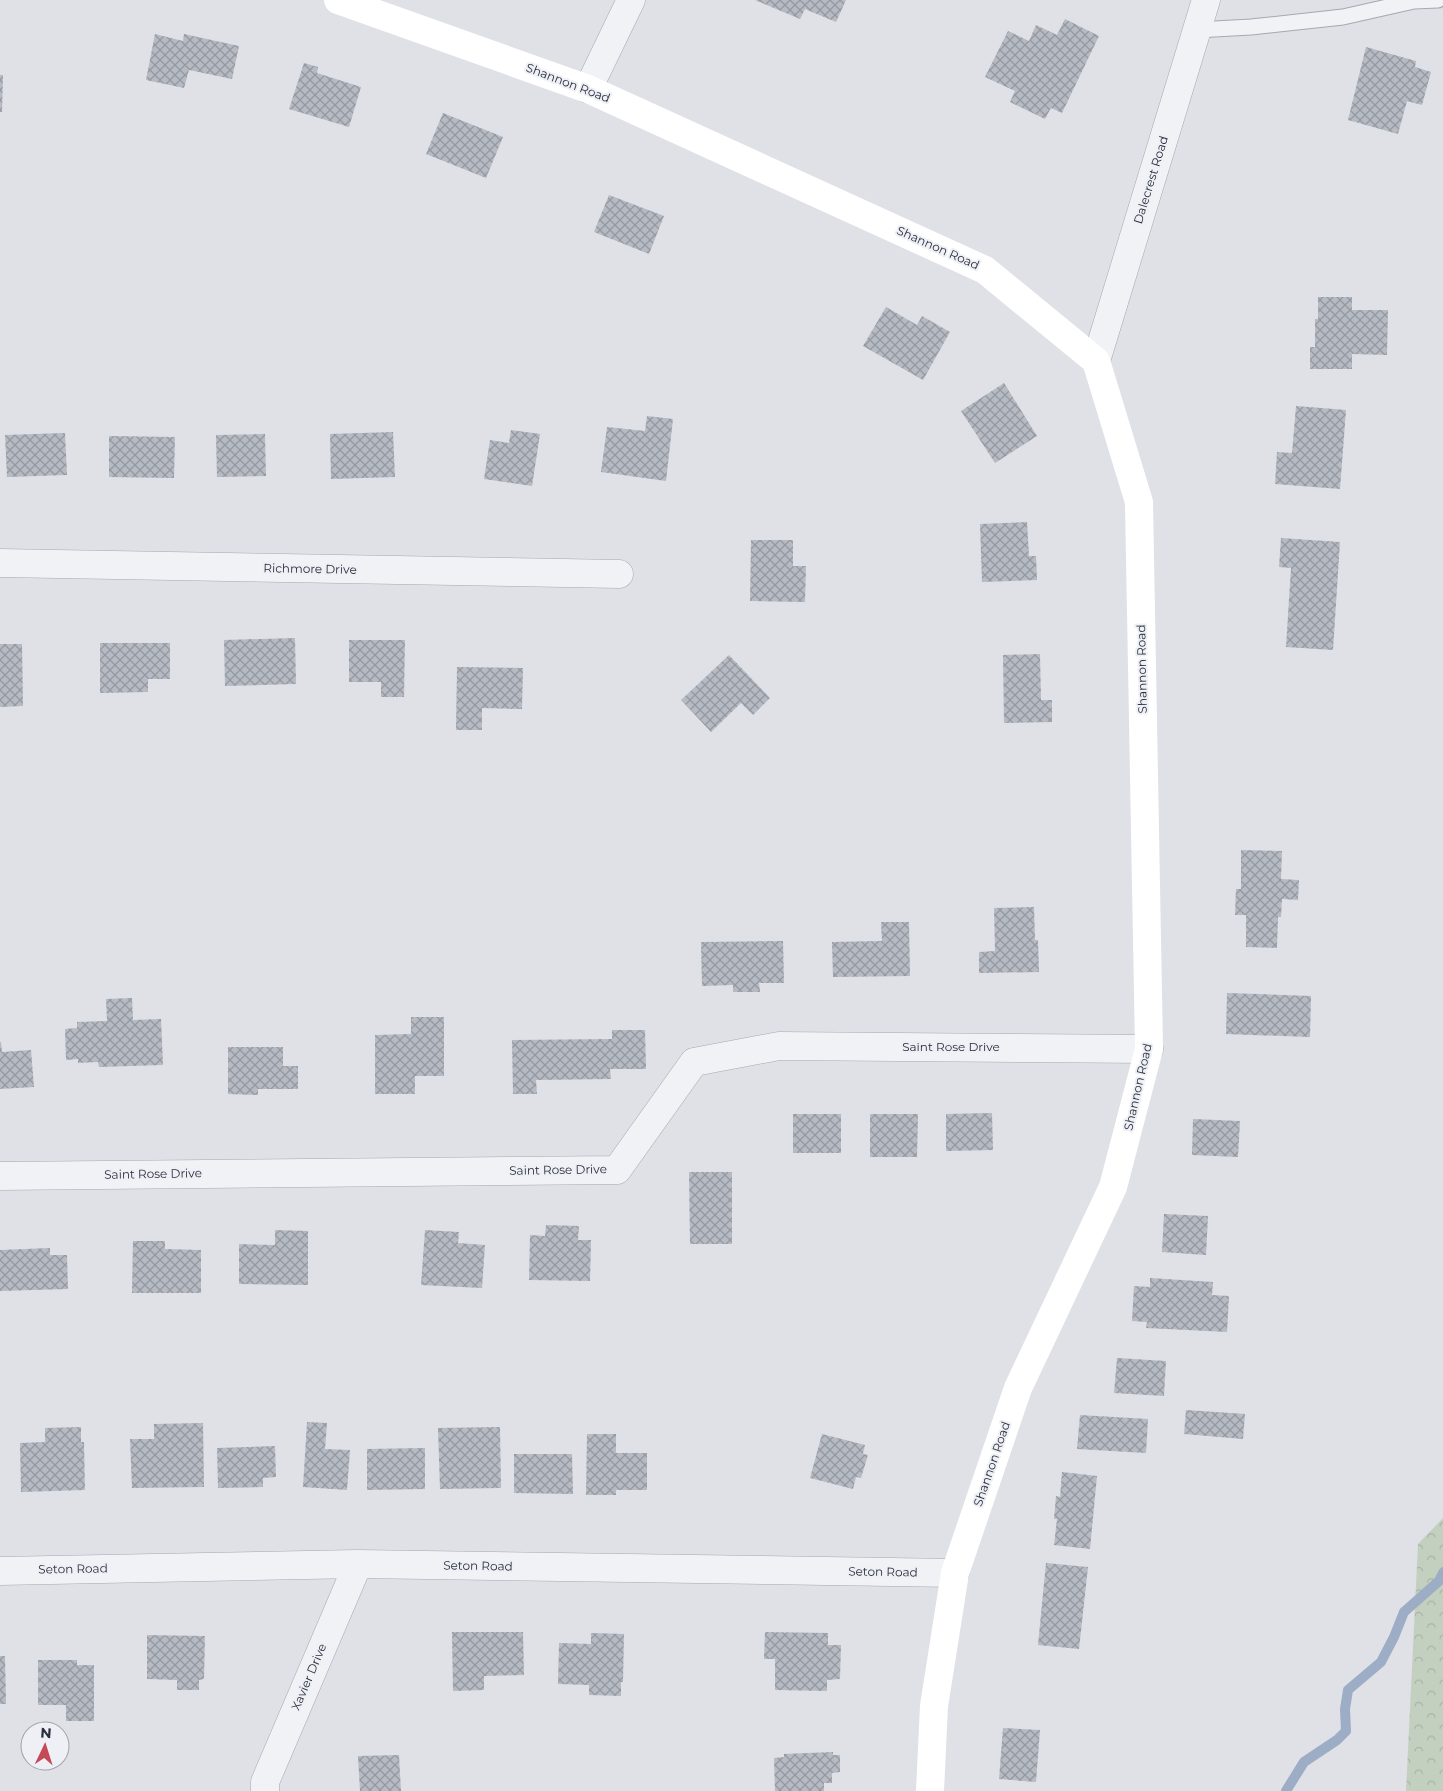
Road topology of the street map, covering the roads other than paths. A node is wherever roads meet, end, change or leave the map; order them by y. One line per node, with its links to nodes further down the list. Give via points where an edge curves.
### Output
1 (338, 0): 6 (street, Shannon Road)
2 (631, 0): 6 (street)
3 (1206, 0): 5 (street, Dalecrest Road)
4 (1438, 0): 5 (lane, via 1414,1 1343,16)
5 (1196, 30): 7 (street, Dalecrest Road)
6 (588, 89): 7 (street, Shannon Road, via 985,270)
7 (1096, 361): 10 (street, Shannon Road, via 1139,502)
8 (0, 563): 9 (street, Richmore Drive)
9 (619, 574)
10 (1149, 1049): 11 (street, Saint Rose Drive, via 779,1046 694,1062 617,1170); 14 (street, Shannon Road, via 1113,1186 1018,1388)
11 (0, 1176)
12 (358, 1564): 13 (street, Seton Road); 14 (street, Seton Road); 15 (street, Xavier Drive, via 297,1705)
13 (0, 1571)
14 (955, 1573): 16 (street, Shannon Road, via 934,1706)
15 (265, 1791)
16 (930, 1791)

